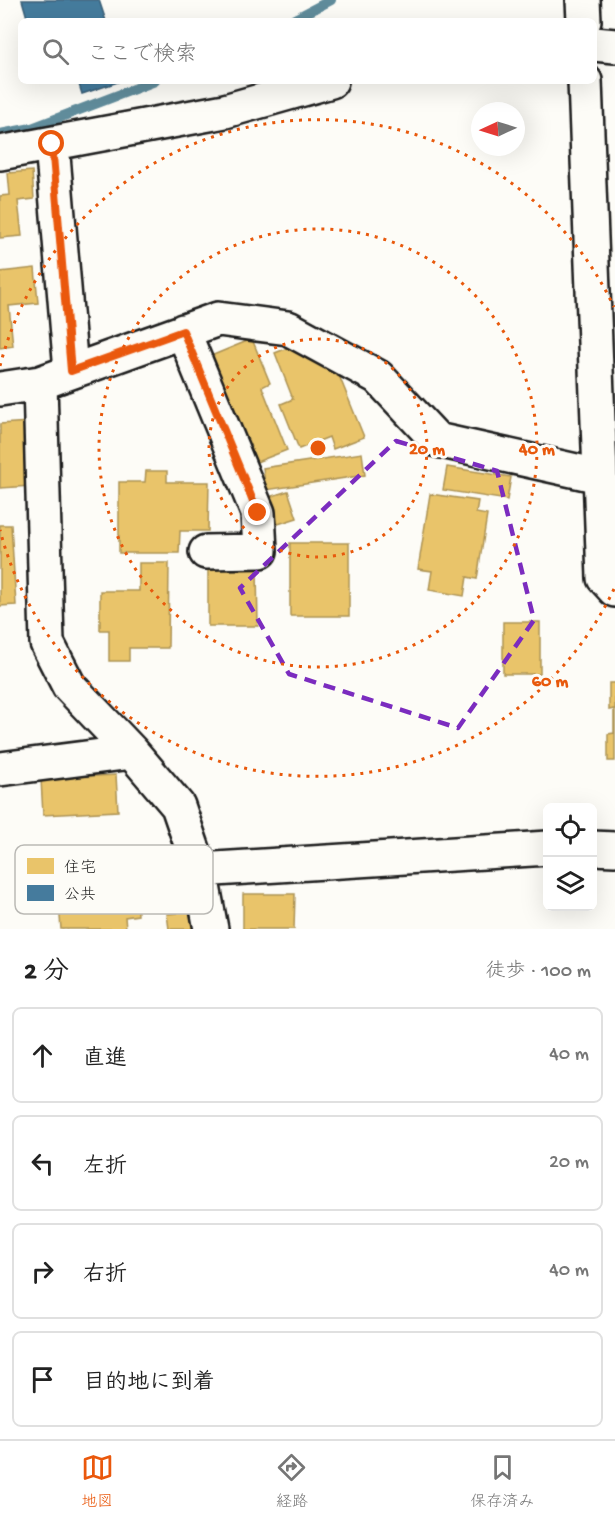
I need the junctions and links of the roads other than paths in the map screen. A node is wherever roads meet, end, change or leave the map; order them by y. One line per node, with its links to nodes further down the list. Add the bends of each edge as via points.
1 (583, 0): 2 (street)
2 (584, 18)
3 (597, 44): 4 (street)
4 (615, 46)
5 (320, 84): 7 (street, via 225,111)
6 (585, 84): 13 (street)
7 (52, 144): 8 (street); 10 (street)
8 (0, 153)
9 (183, 331): 10 (street); 13 (street, via 218,319 288,328 378,377 437,440); 14 (street, via 258,513 260,551)
10 (71, 371): 11 (street)
11 (40, 383): 12 (street); 16 (street, via 47,643 69,686)
12 (0, 389)
13 (599, 476): 15 (street, via 604,578)
14 (206, 552)
15 (615, 590)
16 (132, 752): 17 (street); 18 (street, via 178,806)
17 (0, 769)
18 (191, 845)
19 (543, 848): 22 (street)
20 (597, 848): 21 (street)
21 (615, 849)
22 (213, 869)
23 (208, 914): 24 (street)
24 (211, 929)

